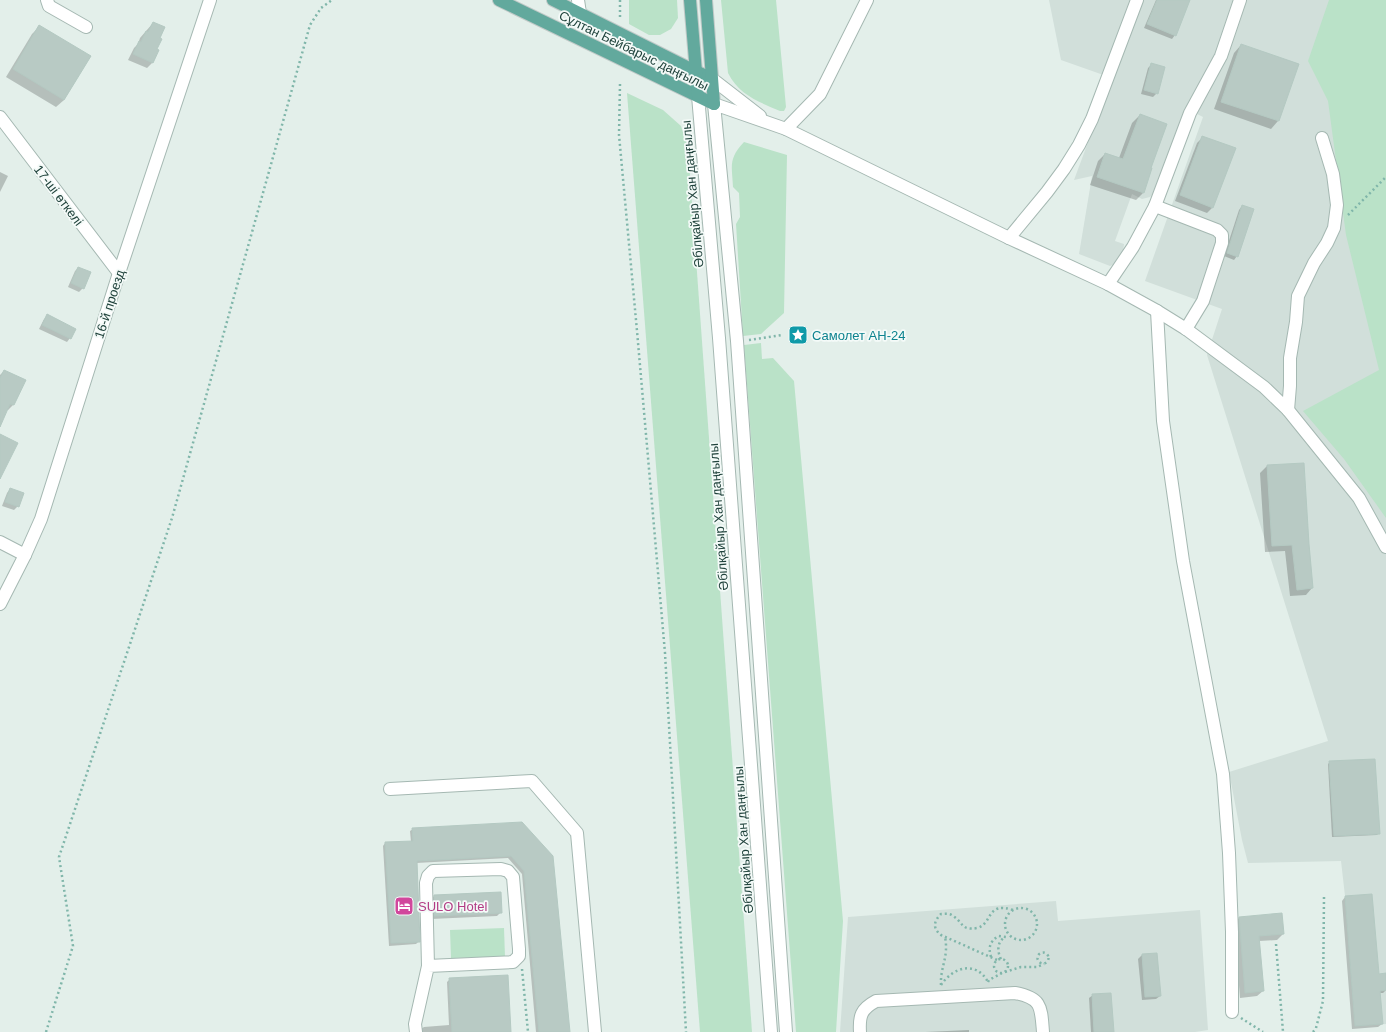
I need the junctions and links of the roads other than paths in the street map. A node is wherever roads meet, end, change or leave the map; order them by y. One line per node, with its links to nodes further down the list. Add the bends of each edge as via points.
1 (47, 0): 12 (street, via 49,6)
2 (210, 0): 23 (street, 16-й проезд)
3 (499, 0): 15 (main road, Сұлтан Бейбарыс даңғылы)
4 (553, 0): 11 (main road, Сұлтан Бейбарыс даңғылы)
5 (578, 0): 11 (street)
6 (690, 0): 13 (main road, Әбілқайыр Хан даңғылы)
7 (706, 0): 14 (main road)
8 (867, 0): 19 (street, via 820,94)
9 (1137, 0): 22 (street, via 1092,119 1079,145 1048,192)
10 (1240, 0): 21 (street, via 1221,56 1190,113)
11 (580, 14): 13 (main road, Сұлтан Бейбарыс даңғылы)
12 (86, 27)
13 (695, 71): 14 (main road, Сұлтан Бейбарыс даңғылы); 15 (main road, Әбілқайыр Хан даңғылы)
14 (711, 78): 16 (main road); 18 (street)
15 (698, 96): 16 (main road, Сұлтан Бейбарыс даңғылы); 37 (street, Әбілқайыр Хан даңғылы)
16 (714, 104): 18 (street); 38 (street, via 737,342)
17 (0, 116): 23 (street, 17-ші өткелі)
18 (767, 122): 19 (street)
19 (786, 129): 22 (street)
20 (1322, 138): 27 (street, via 1333,174 1337,205 1334,228 1298,296 1290,358)
21 (1156, 206): 24 (street, via 1133,248); 26 (street, via 1217,230 1222,235 1222,243 1203,301)
22 (1008, 238): 24 (street)
23 (119, 273): 30 (street, 16-й проезд, via 41,519)
24 (1108, 284): 25 (street)
25 (1157, 311): 26 (street); 34 (street, via 1164,422 1183,562 1223,774 1231,901)
26 (1186, 329): 27 (street, via 1264,387)
27 (1288, 410): 29 (street, via 1359,498)
28 (0, 542): 30 (street)
29 (1386, 547)
30 (25, 555): 31 (street, 16-й проезд)
31 (0, 604)
32 (390, 789): 36 (street, via 532,781 577,833)
33 (428, 966): 33 (street, via 428,876 433,871 501,868 508,871 512,877 519,956 513,962); 35 (street, via 415,1024)
34 (1232, 1012)
35 (416, 1032)
36 (595, 1032)
37 (771, 1032)
38 (786, 1032)
39 (860, 1032): 40 (street, via 861,1014 868,1005 876,1001 941,991 1015,994 1032,998 1038,1005)
40 (1043, 1032)

